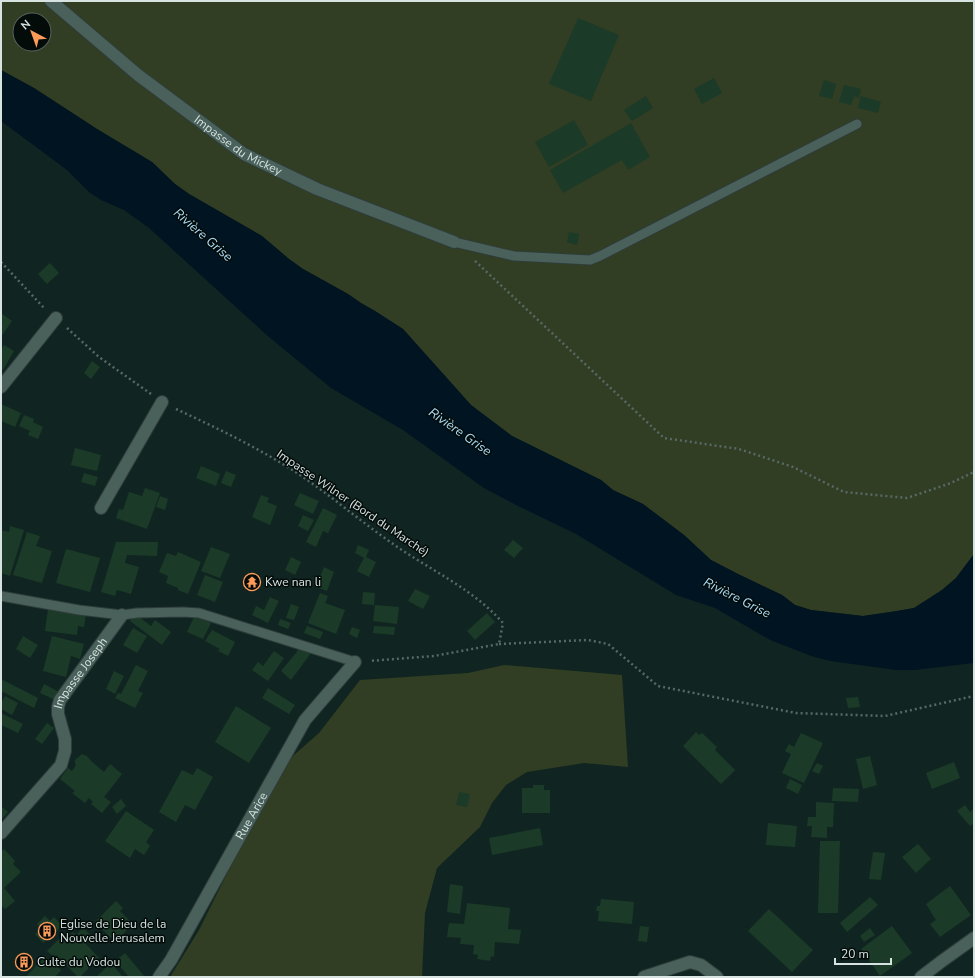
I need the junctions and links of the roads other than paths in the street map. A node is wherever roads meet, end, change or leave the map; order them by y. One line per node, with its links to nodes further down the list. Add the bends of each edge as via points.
1 (51, 1): 3 (street, Impasse du Mickey, via 138,75 244,154 317,189)
2 (857, 124): 3 (lane, via 590,260 514,256)
3 (454, 242)
4 (56, 318): 5 (street)
5 (1, 387)
6 (162, 402): 7 (street)
7 (101, 508)
8 (1, 596): 9 (lane)
9 (122, 615): 10 (lane, via 152,612 199,613); 11 (street, Impasse Joseph, via 60,700 58,714 66,739 61,766)
10 (355, 662): 13 (street, Rue Arice, via 304,720)
11 (1, 834)
12 (974, 938): 16 (street)
13 (160, 977)
14 (644, 977): 15 (street, via 690,962 700,965)
15 (717, 977)
16 (921, 977)

